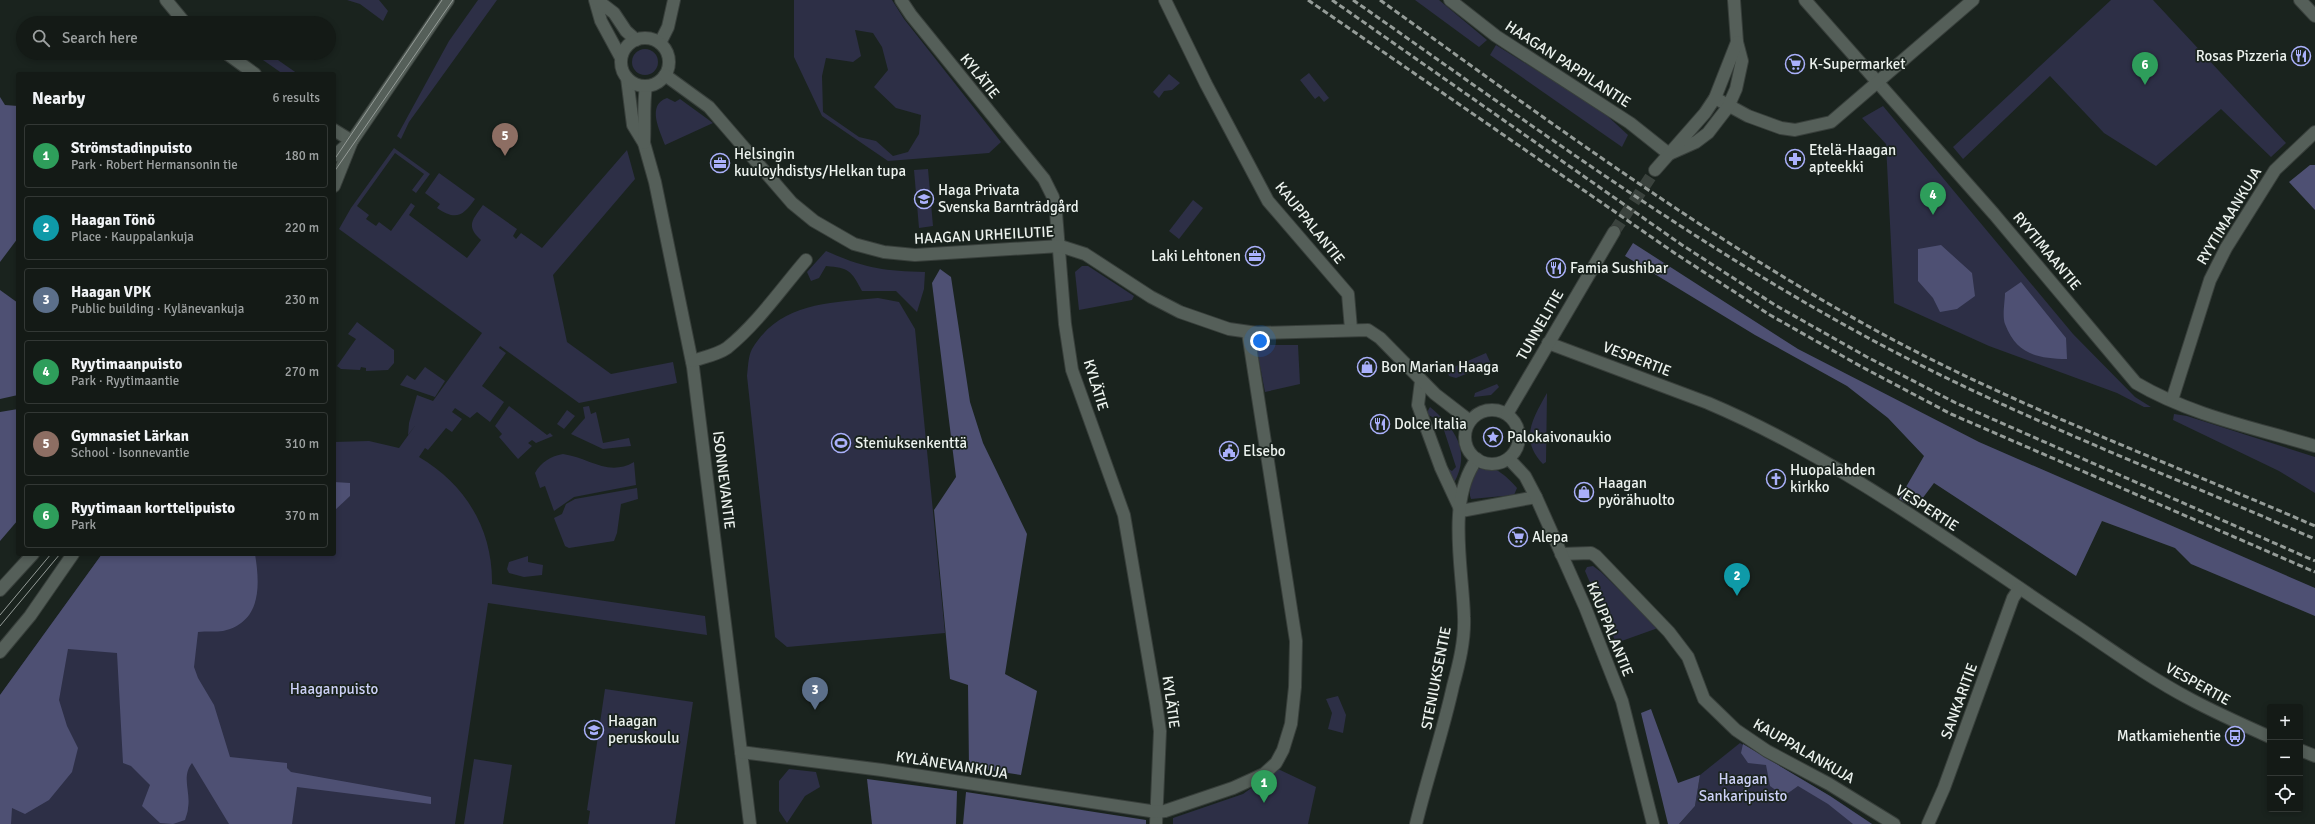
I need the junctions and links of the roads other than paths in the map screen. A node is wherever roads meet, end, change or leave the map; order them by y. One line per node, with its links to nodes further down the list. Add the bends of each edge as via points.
1 (166, 0): 12 (street)
2 (448, 0): 28 (street)
3 (596, 0): 14 (street, via 614,13 626,31); 17 (street, via 601,21)
4 (674, 0): 16 (street, via 668,27)
5 (901, 0): 35 (street, KYLÄTIE, via 1044,178 1053,197)
6 (1165, 0): 37 (street, KAUPPALANTIE, via 1268,201 1348,294)
7 (1450, 0): 31 (street, HAAGAN PAPPILANTIE, via 1496,36 1630,123)
8 (1734, 0): 15 (street)
9 (1805, 0): 22 (street, RYYTIMAANTIE)
10 (1973, 0): 22 (street)
11 (2300, 0): 13 (street)
12 (179, 16)
13 (2315, 16)
14 (636, 40): 16 (street, via 644,38); 17 (street, via 624,50)
15 (1737, 42): 24 (street); 25 (street, via 1742,61 1736,88)
16 (660, 43): 20 (street, via 668,54 668,69)
17 (621, 58): 21 (street, via 623,72)
18 (236, 60): 19 (street)
19 (252, 72)
20 (665, 75): 23 (street, via 660,81); 35 (street, HAAGAN URHEILUTIE, via 709,107 792,203 814,221 854,244 884,252 915,255)
21 (627, 78): 23 (street, via 639,86); 29 (street, ISONNEVANTIE, via 633,125)
22 (1876, 82): 25 (street, via 1831,122 1813,127 1795,130 1781,128); 42 (street, RYYTIMAANTIE, via 1994,214 2136,383 2156,395)
23 (646, 86): 29 (street, ISONNEVANTIE, via 643,107)
24 (1715, 98): 25 (street); 31 (street)
25 (1728, 107): 31 (street, via 1708,133 1696,142)
26 (336, 131): 28 (street)
27 (2315, 132): 42 (street, RYYTIMAANKUJA, via 2275,170 2226,248 2210,280)
28 (352, 141): 30 (street); 33 (street)
29 (644, 143): 40 (street, ISONNEVANTIE, via 670,248)
30 (336, 154)
31 (1669, 154): 32 (street)
32 (1655, 170)
33 (336, 181)
34 (1614, 232): 39 (street, TUNNELITIE)
35 (1060, 246): 38 (street, HAAGAN URHEILUTIE, via 1085,254 1151,297 1180,312); 60 (street, KYLÄTIE, via 1072,370 1124,515 1156,702 1160,731)
36 (806, 260): 40 (street, via 727,348)
37 (1351, 329): 38 (street, HAAGAN URHEILUTIE); 41 (street, via 1368,330 1380,338)
38 (1248, 333): 60 (street, via 1296,640 1291,724 1276,763 1264,774)
39 (1548, 343): 43 (street, TUNNELITIE); 53 (street, VESPERTIE, via 1734,414 1812,456 1918,520)
40 (692, 361): 58 (street, ISONNEVANTIE)
41 (1422, 381): 44 (street); 49 (street, via 1418,405 1441,468)
42 (2172, 400): 45 (street, RYYTIMAANTIE, via 2212,416)
43 (1507, 414): 44 (street, via 1487,410); 47 (street, via 1514,420 1520,436 1517,448)
44 (1470, 421): 46 (street, via 1466,429 1466,442 1471,454)
45 (2315, 446)
46 (1477, 459): 47 (street, via 1493,464); 49 (street, STENIUKSENTIE, via 1464,482)
47 (1509, 459): 48 (street, KAUPPALANTIE, via 1525,476)
48 (1536, 497): 49 (street); 50 (street, KAUPPALANTIE)
49 (1461, 510): 62 (street, STENIUKSENTIE, via 1458,532 1464,618 1461,652 1443,729)
50 (1561, 554): 63 (street, KAUPPALANTIE, via 1622,701); 64 (street, KAUPPALANKUJA, via 1591,553 1596,556 1669,632 1688,657 1704,699 1736,730 1767,751 1829,784)
51 (31, 556): 54 (street)
52 (72, 556): 55 (street, via 30,616)
53 (2019, 588): 56 (street, VESPERTIE, via 2178,693); 65 (street, SANKARITIE)
54 (0, 590)
55 (0, 652)
56 (2267, 736)
57 (2303, 751): 59 (street)
58 (741, 752): 60 (street, KYLÄNEVANKUJA, via 882,770); 61 (street, ISONNEVANTIE)
59 (2315, 756)
60 (1156, 818)
61 (750, 824)
62 (1416, 824)
63 (1653, 824)
64 (1894, 824)
65 (1928, 824)

